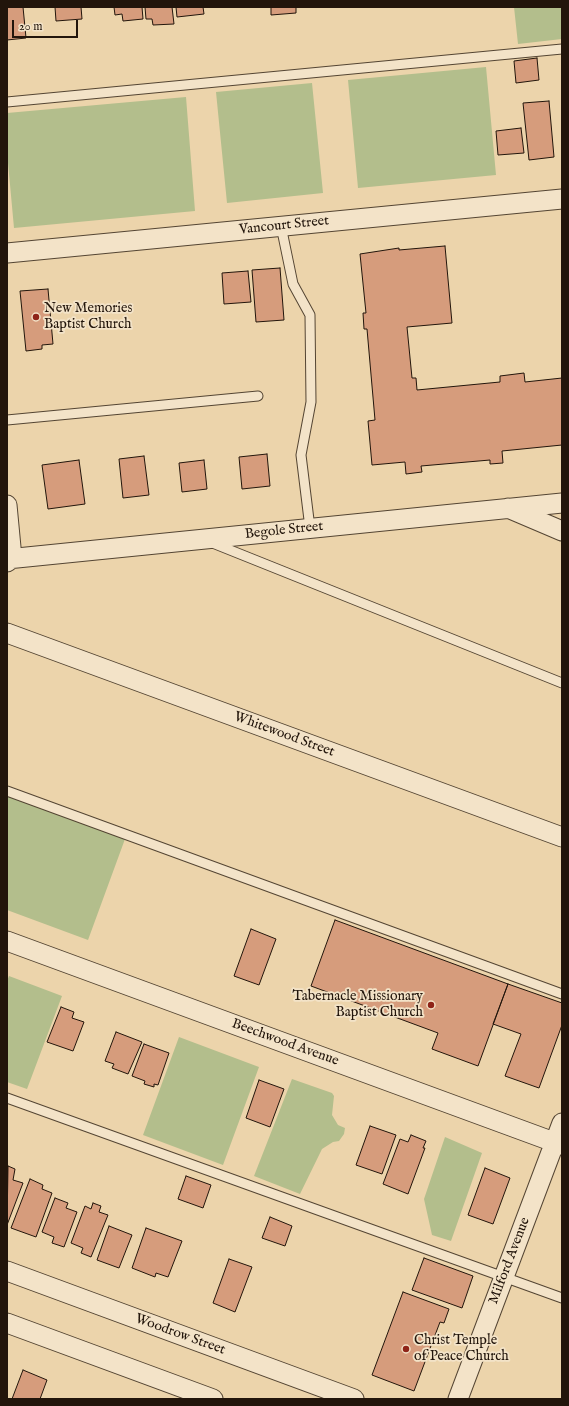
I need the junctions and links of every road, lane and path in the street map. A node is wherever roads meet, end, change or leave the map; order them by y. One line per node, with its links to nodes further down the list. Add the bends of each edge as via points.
1 (562, 48): 2 (lane)
2 (7, 102)
3 (562, 199): 4 (street, Vancourt Street)
4 (281, 226): 5 (street, Vancourt Street); 11 (lane, via 293,284 310,315 311,402 301,455)
5 (7, 253)
6 (258, 396): 7 (lane)
7 (7, 420)
8 (562, 503): 10 (street, Begole Street)
9 (7, 505): 14 (street)
10 (506, 507): 11 (street, Begole Street); 12 (street)
11 (310, 528): 13 (street, Begole Street)
12 (562, 531)
13 (204, 540): 14 (street, Begole Street); 16 (lane)
14 (8, 560)
15 (7, 633): 18 (street, Whitewood Street)
16 (562, 683)
17 (7, 791): 20 (lane)
18 (562, 837)
19 (7, 941): 23 (street, Beechwood Avenue)
20 (562, 994)
21 (7, 1098): 25 (lane)
22 (562, 1123): 23 (street, Milford Avenue)
23 (558, 1144): 25 (street, Milford Avenue)
24 (7, 1271): 29 (street, Woodrow Street)
25 (504, 1277): 26 (lane); 30 (street, Milford Avenue)
26 (562, 1298)
27 (7, 1323): 28 (street)
28 (213, 1399)
29 (354, 1399)
30 (458, 1399)

